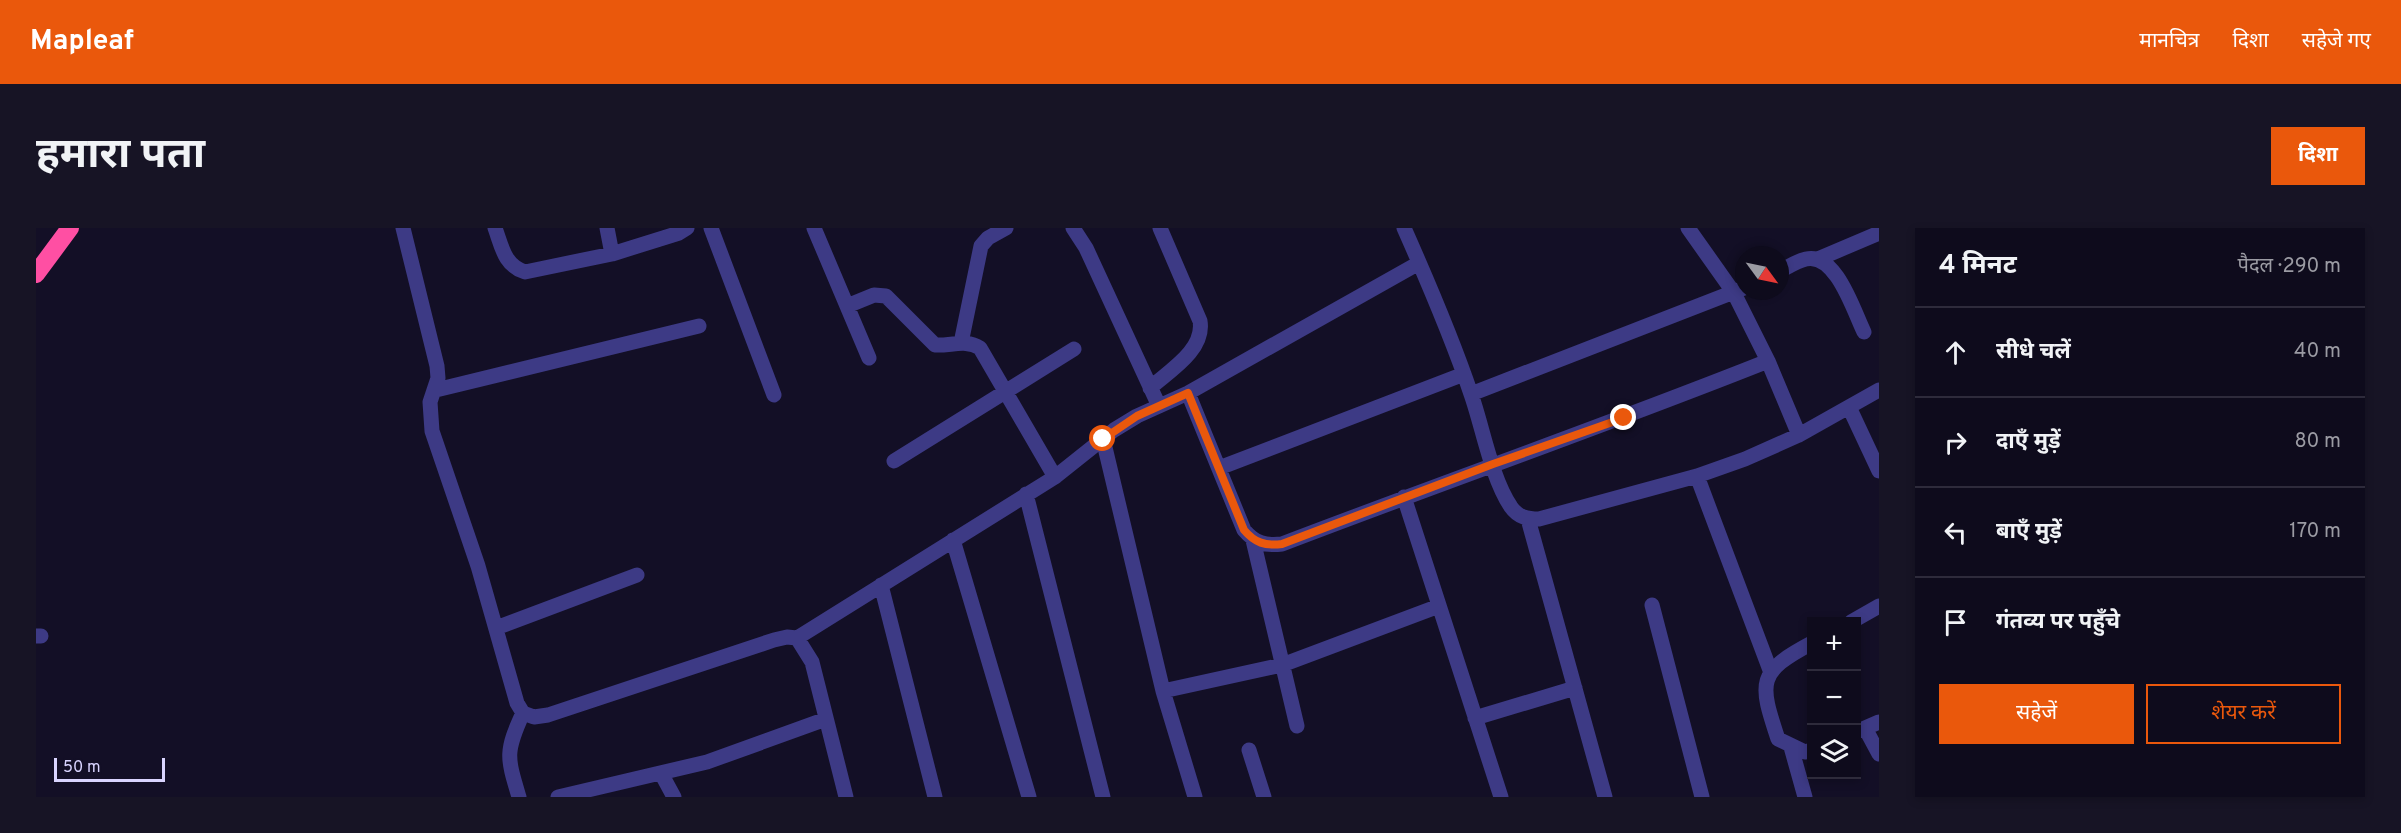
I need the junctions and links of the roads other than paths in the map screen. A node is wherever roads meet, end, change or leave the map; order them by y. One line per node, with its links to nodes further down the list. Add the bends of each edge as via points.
1 (70, 228): 18 (highway)
2 (403, 228): 31 (street, via 437,366)
3 (495, 228): 14 (street, via 506,260 513,268 525,272)
4 (607, 228): 14 (street)
5 (687, 228): 14 (street)
6 (711, 228): 36 (street)
7 (814, 228): 22 (street)
8 (1006, 228): 25 (street, via 981,246)
9 (1073, 228): 30 (street, via 1086,248)
10 (1160, 228): 30 (street, via 1202,332 1190,352)
11 (1404, 228): 16 (street)
12 (1688, 228): 19 (street)
13 (1879, 233): 15 (street)
14 (612, 254)
15 (1818, 259): 17 (street, via 1806,258); 24 (street, via 1838,276)
16 (1419, 263): 29 (street); 34 (street)
17 (1789, 266)
18 (36, 274)
19 (1735, 286)
20 (1735, 293): 35 (street)
21 (1743, 300): 28 (street)
22 (847, 306): 25 (street, via 874,295 886,296 936,345); 27 (street)
23 (699, 327): 31 (street)
24 (1864, 332)
25 (961, 343): 33 (street, via 980,348)
26 (1074, 349): 33 (street)
27 (869, 358)
28 (1768, 361): 39 (street); 42 (street)
29 (1464, 374): 35 (street); 43 (street)
30 (1150, 388): 37 (street)
31 (436, 390): 58 (street, via 430,402 432,431)
32 (1879, 390): 38 (street)
33 (1006, 393): 41 (street); 45 (street)
34 (1188, 393): 37 (street); 43 (street)
35 (1471, 394): 42 (street)
36 (774, 395)
37 (1159, 406): 40 (street)
38 (1849, 407): 39 (street); 44 (street)
39 (1799, 435): 46 (street)
40 (1103, 439): 45 (street); 64 (street)
41 (894, 461)
42 (1493, 464): 48 (street); 49 (street, via 1511,507)
43 (1219, 468): 51 (street, via 1244,530)
44 (1879, 471)
45 (1055, 477): 47 (street)
46 (1697, 477): 49 (street); 62 (street)
47 (1026, 494): 50 (street); 81 (street)
48 (1404, 497): 51 (street, via 1282,544 1267,546); 55 (street)
49 (1528, 519): 63 (street)
50 (953, 540): 53 (street); 80 (street)
51 (1253, 540): 61 (street)
52 (637, 575): 58 (street)
53 (881, 585): 59 (street); 79 (street)
54 (1652, 605): 86 (street)
55 (1439, 606): 61 (street); 66 (street)
56 (1879, 606): 57 (street)
57 (1858, 617)
58 (496, 628): 65 (street, via 517,703)
59 (797, 638): 65 (street, via 774,640 548,716); 67 (street, via 812,662)
60 (1807, 646): 62 (street)
61 (1282, 665): 64 (street); 68 (street)
62 (1770, 670): 70 (street, via 1765,689 1769,712 1778,739)
63 (1575, 688): 66 (street); 85 (street)
64 (1163, 691): 82 (street)
65 (524, 713): 75 (street, via 509,746 509,762)
66 (1475, 718): 84 (street)
67 (826, 719): 74 (street, via 707,762); 78 (street)
68 (1297, 726)
69 (1867, 727): 73 (street)
70 (1791, 747): 72 (street); 87 (street)
71 (1249, 750): 83 (street)
72 (1807, 751)
73 (1879, 754)
74 (661, 773): 76 (street); 77 (street)
75 (519, 797)
76 (558, 797)
77 (674, 797)
78 (844, 797)
79 (935, 797)
80 (1029, 797)
81 (1103, 797)
82 (1195, 797)
83 (1264, 797)
84 (1501, 797)
85 (1605, 797)
86 (1702, 797)
87 (1804, 797)

